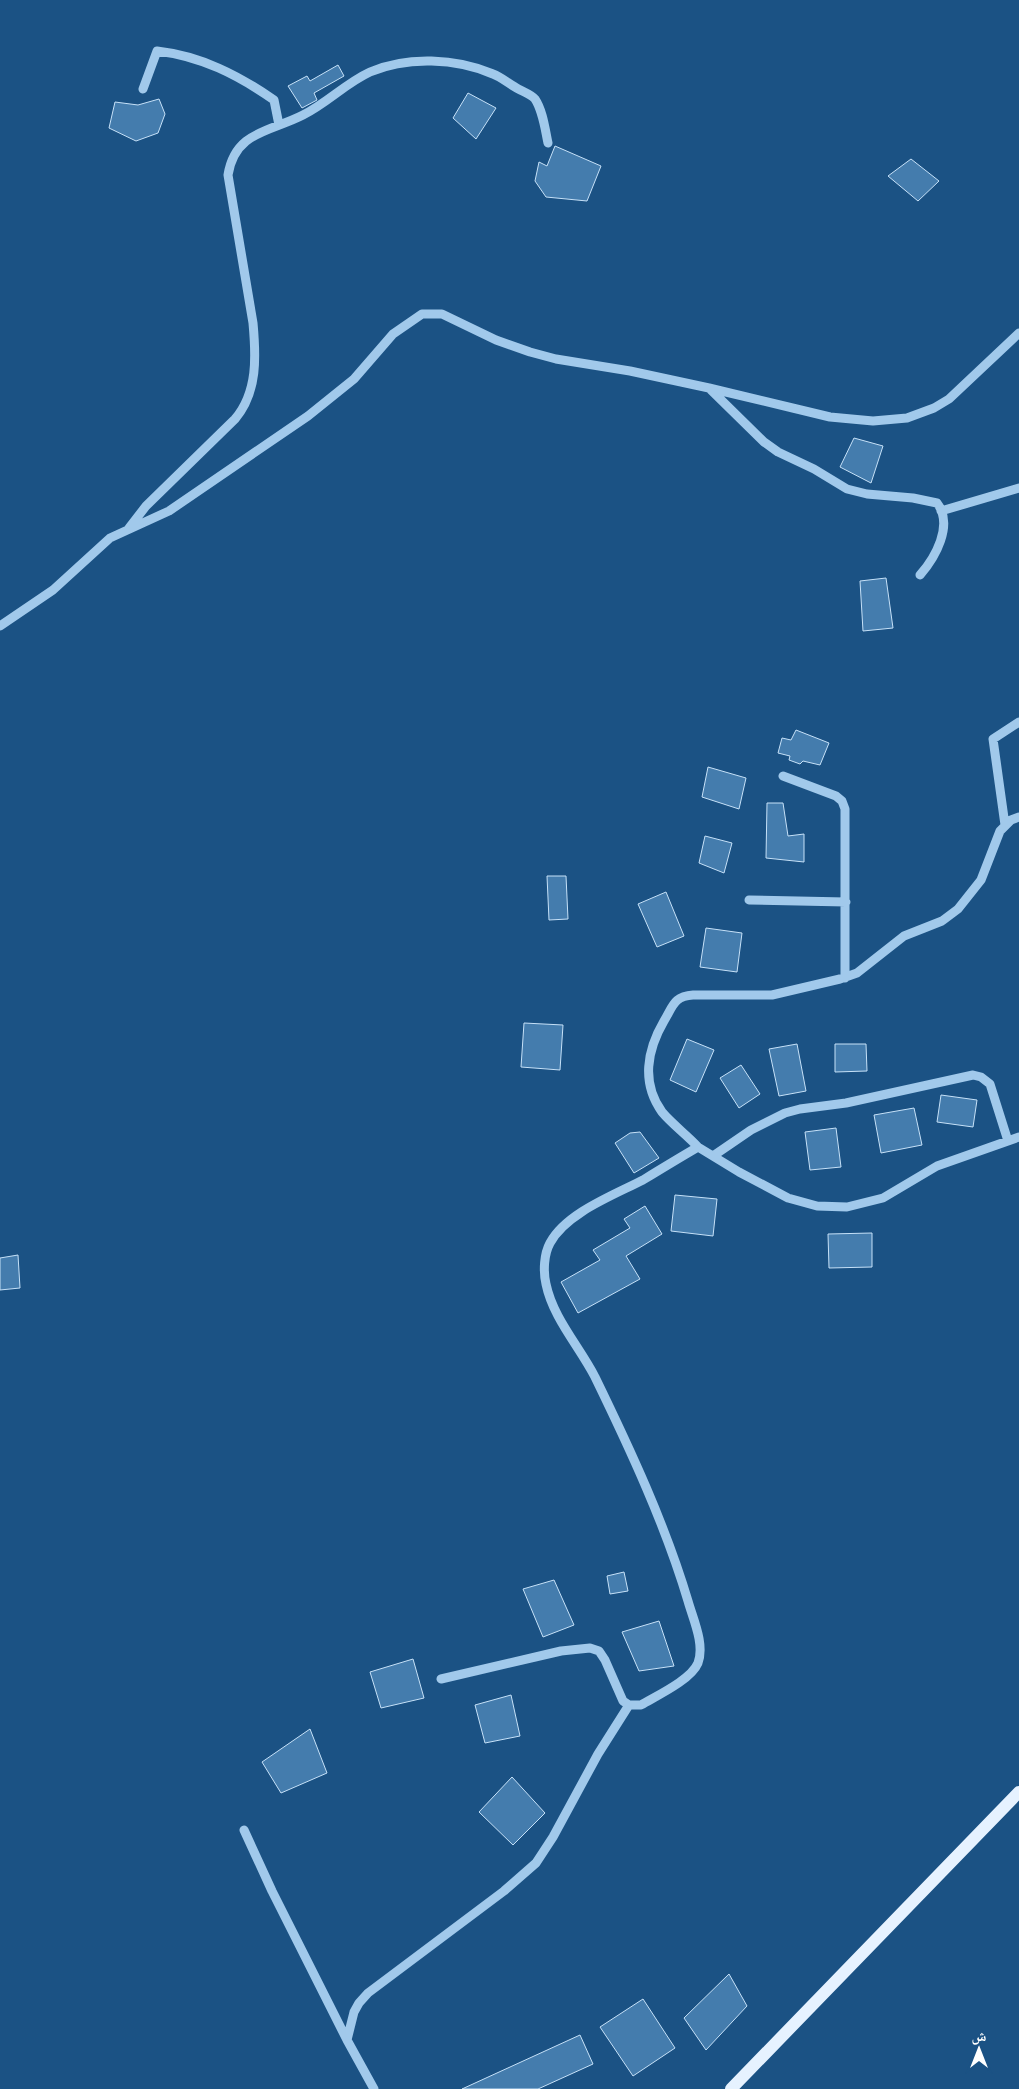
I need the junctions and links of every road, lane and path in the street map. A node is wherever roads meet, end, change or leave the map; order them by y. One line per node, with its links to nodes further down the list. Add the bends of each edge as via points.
1 (143, 89): 2 (street, via 157,51 180,54 218,66 274,100)
2 (279, 125): 3 (street, via 303,115 358,78 383,67 452,62 494,74 534,99 544,120); 8 (street, via 244,142 233,156 228,175 254,330 255,360 248,398 235,419 146,506)
3 (548, 143)
4 (1019, 333): 5 (street, via 949,399 907,418 873,421 830,418)
5 (709, 388): 7 (street, via 764,442 846,489 932,501); 8 (street, via 530,352 480,333 450,316 436,312 422,314 393,334 354,379 308,416 169,511)
6 (1019, 488): 7 (street)
7 (941, 511): 9 (street, via 941,541)
8 (129, 528): 10 (street, via 102,544 53,590)
9 (920, 575)
10 (0, 626)
11 (1019, 722): 14 (street, via 993,739)
12 (783, 776): 16 (street, via 832,794 844,804)
13 (1019, 816): 14 (street)
14 (1005, 825): 17 (street, via 997,837 981,880 952,915 904,936 864,968)
15 (750, 900): 16 (street)
16 (846, 902): 17 (street)
17 (845, 978): 20 (street, via 772,995 676,999 653,1044 648,1075 651,1090 663,1113)
18 (1019, 1138): 19 (street)
19 (1008, 1141): 21 (street, via 937,1166 883,1198 847,1207 817,1206 788,1198); 21 (street, via 990,1084 981,1076 973,1076 785,1113 751,1130)
20 (698, 1147): 21 (street); 23 (street, via 558,1229 546,1257 546,1284 555,1309 594,1375 642,1479 677,1566 700,1645 696,1669 689,1675 641,1705)
21 (713, 1156)
22 (441, 1679): 23 (street, via 562,1651 590,1648 599,1651 623,1701)
23 (629, 1704): 26 (street, via 536,1863 504,1891 368,1993 354,2012)
24 (1019, 1792): 28 (main road)
25 (244, 1830): 26 (street)
26 (347, 2040): 27 (street)
27 (374, 2089)
28 (731, 2089)

